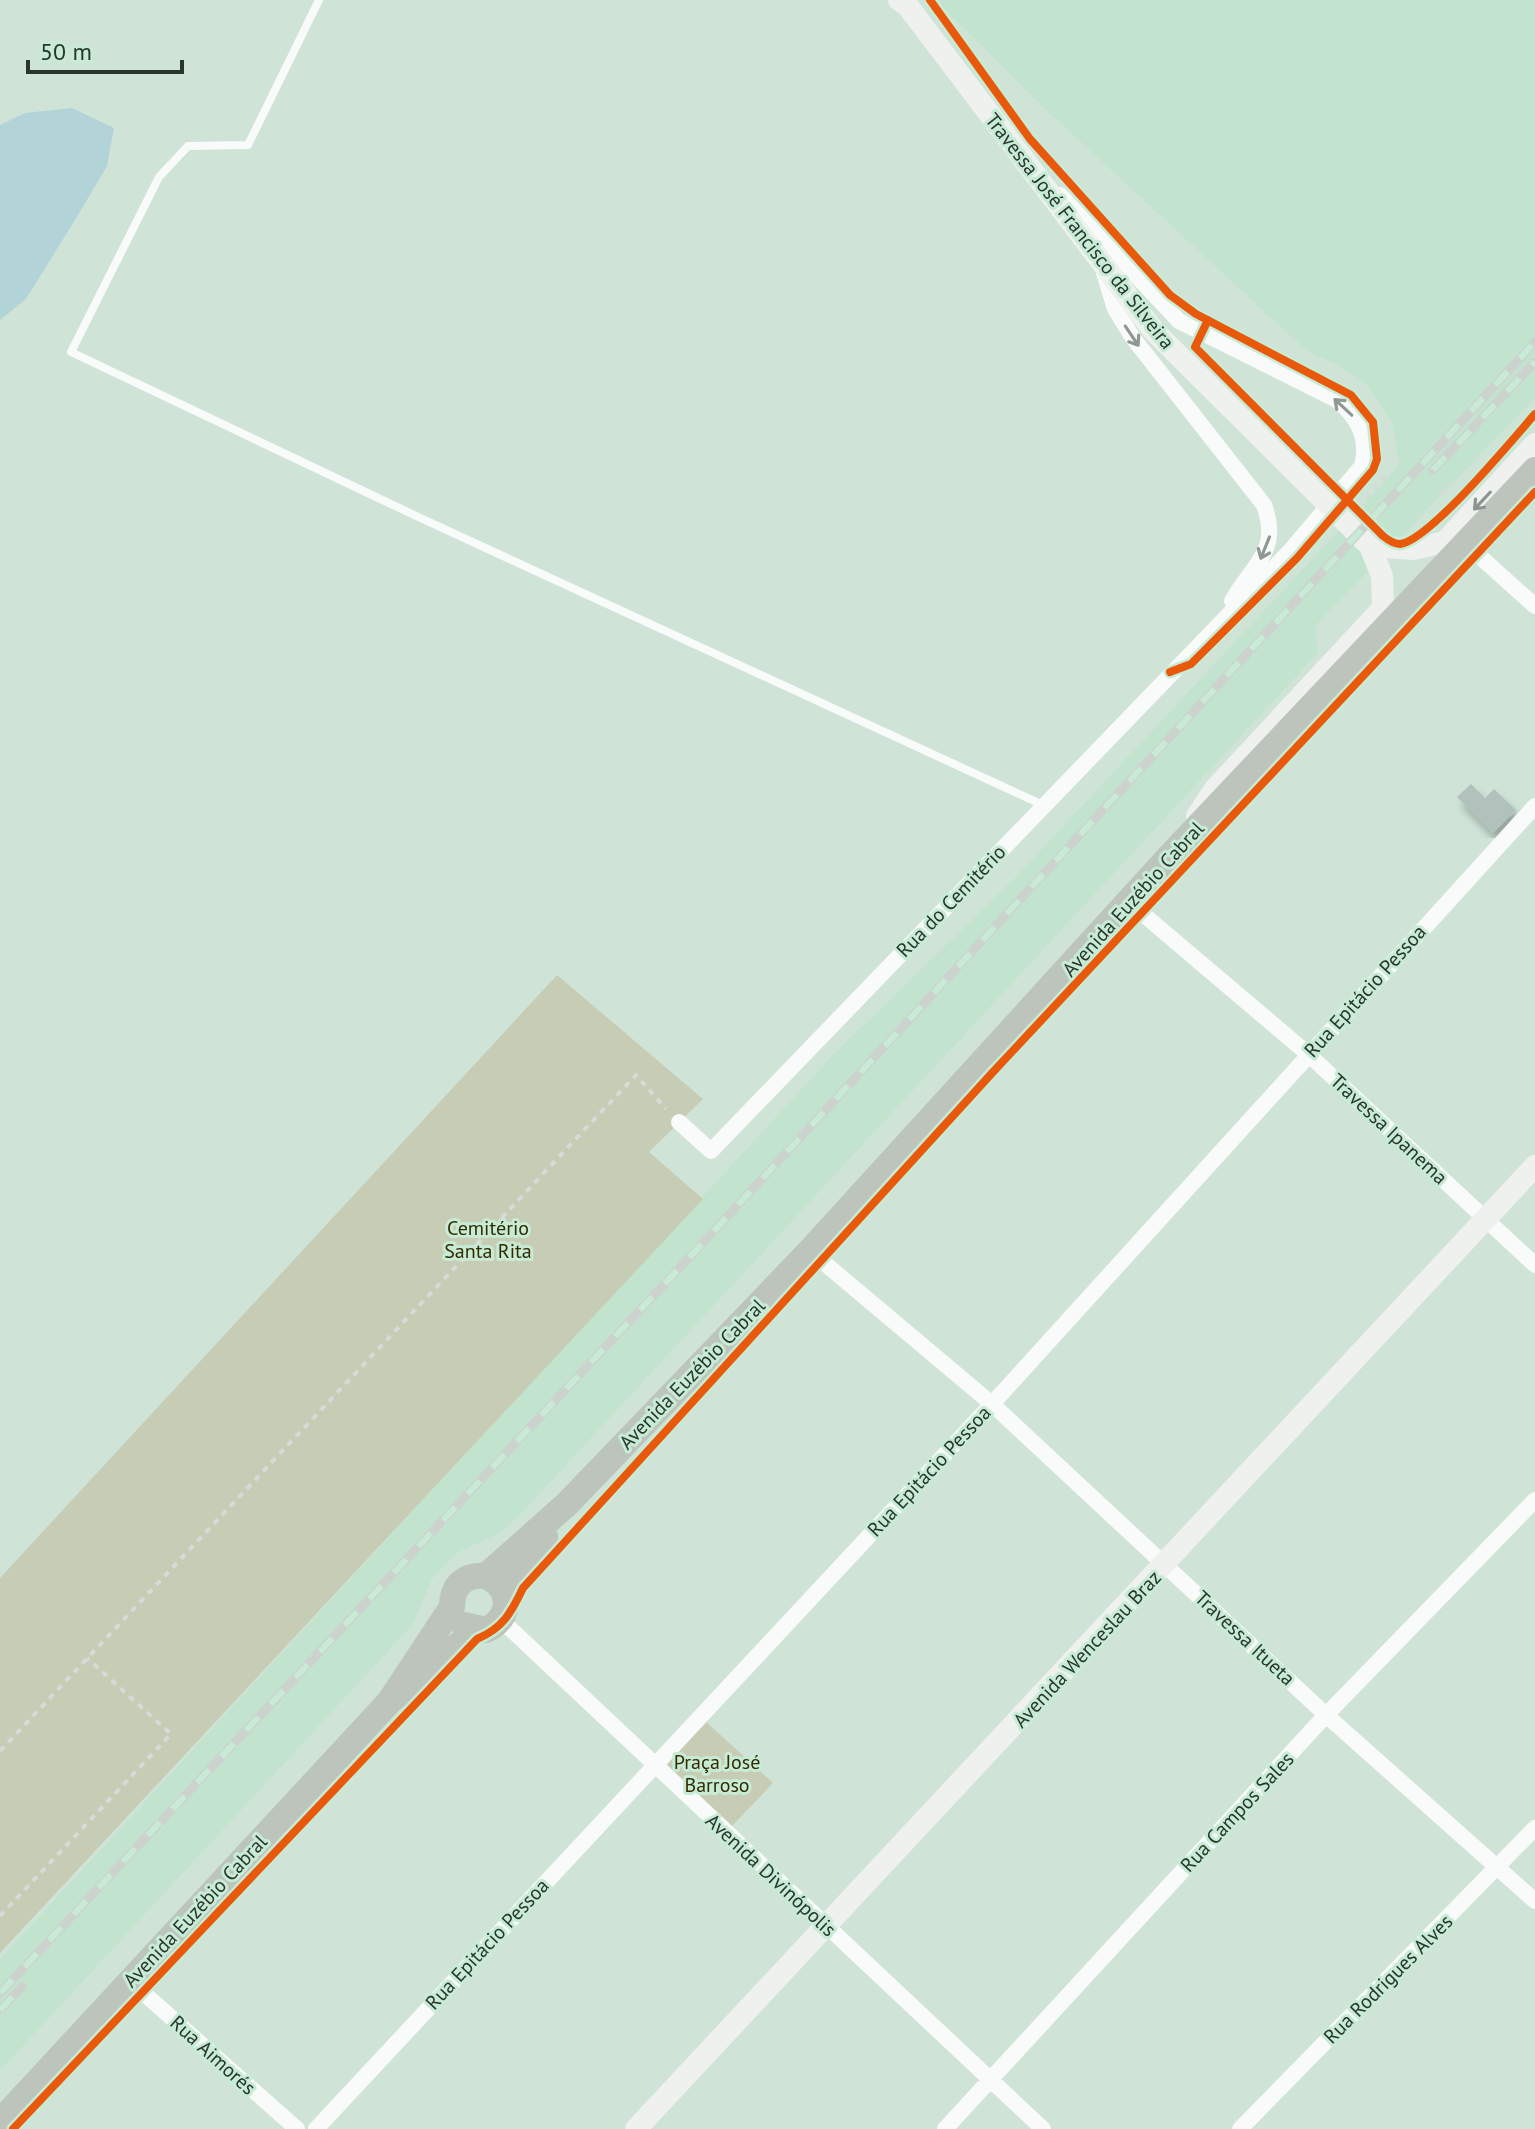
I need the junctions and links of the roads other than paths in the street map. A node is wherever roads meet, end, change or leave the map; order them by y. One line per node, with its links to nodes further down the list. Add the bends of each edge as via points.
1 (319, 0): 11 (lane, via 248,145 188,146 159,177 71,352)
2 (904, 2): 3 (street, Travessa José Francisco da Silveira)
3 (1027, 164): 4 (street, Travessa José Francisco da Silveira); 10 (street, Rua do Cemitério, one-way to 3, via 1356,476 1365,454 1362,433 1337,400 1179,321)
4 (1102, 265): 8 (street, Travessa José Francisco da Silveira, via 1153,330); 10 (street, Rua do Cemitério, one-way to 10, via 1115,309 1133,338 1264,505 1272,527 1264,557)
5 (1535, 444): 8 (street, one-way to 8, via 1445,542 1413,549)
6 (1535, 470): 7 (main road, Avenida Euzébio Cabral)
7 (1466, 544): 9 (street); 13 (main road, Avenida Euzébio Cabral)
8 (1370, 546): 13 (street, Travessa José Francisco da Silveira, via 1382,576 1383,608 1215,789)
9 (1535, 606)
10 (1221, 619): 11 (street, Rua do Cemitério)
11 (1043, 805): 16 (street, Rua do Cemitério, via 711,1151)
12 (1535, 806): 15 (street, Rua Epitácio Pessoa)
13 (1169, 857): 14 (main road, Avenida Euzébio Cabral)
14 (1130, 903): 15 (street, Travessa Ipanema); 19 (main road, Avenida Euzébio Cabral)
15 (1308, 1054): 18 (street, Travessa Ipanema); 21 (street, Rua Epitácio Pessoa)
16 (679, 1122)
17 (1535, 1166): 18 (street, Avenida Wenceslau Braz)
18 (1486, 1218): 20 (street, Travessa Ipanema); 23 (street, Avenida Wenceslau Braz)
19 (810, 1251): 21 (street, Travessa Itueta); 24 (main road, Avenida Euzébio Cabral, via 567,1504)
20 (1535, 1265)
21 (992, 1404): 23 (street, Travessa Itueta); 29 (street, Rua Epitácio Pessoa)
22 (1535, 1500): 28 (street, Rua Campos Sales)
23 (1166, 1564): 28 (street, Travessa Itueta); 33 (street, Avenida Wenceslau Braz)
24 (498, 1597): 25 (main road, Avenida Euzébio Cabral, via 468,1577 455,1589); 26 (main road, via 486,1630); 29 (street, Avenida Divinópolis)
25 (452, 1607): 26 (main road, via 460,1623); 27 (main road, Avenida Euzébio Cabral)
26 (477, 1630): 27 (main road, Avenida Euzébio Cabral)
27 (390, 1701): 34 (main road, Avenida Euzébio Cabral)
28 (1326, 1715): 31 (street, Travessa Itueta); 35 (street, Rua Campos Sales)
29 (652, 1765): 33 (street, Avenida Divinópolis); 38 (street, Rua Epitácio Pessoa)
30 (1535, 1828): 31 (street, Rua Rodrigues Alves)
31 (1500, 1866): 32 (street, Travessa Itueta); 42 (street, Rua Rodrigues Alves)
32 (1535, 1901)
33 (826, 1926): 35 (street, Avenida Divinópolis); 39 (street, Avenida Wenceslau Braz)
34 (130, 1981): 36 (main road, Avenida Euzébio Cabral); 37 (street, Rua Aimorés)
35 (988, 2081): 40 (street, Rua Campos Sales); 41 (street, Avenida Divinópolis)
36 (0, 2122)
37 (297, 2129)
38 (316, 2129)
39 (636, 2129)
40 (945, 2129)
41 (1043, 2129)
42 (1240, 2129)

